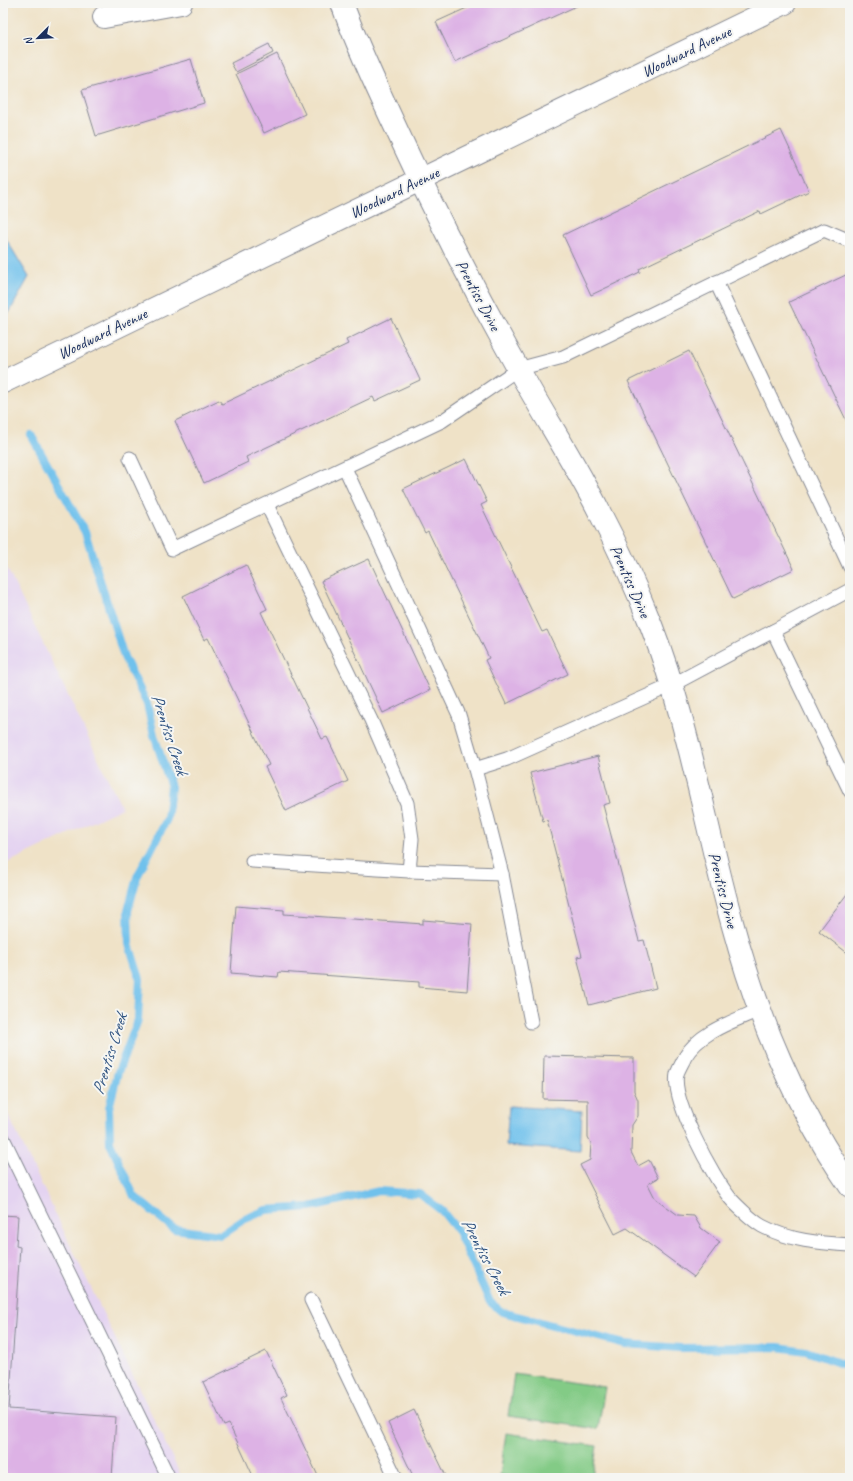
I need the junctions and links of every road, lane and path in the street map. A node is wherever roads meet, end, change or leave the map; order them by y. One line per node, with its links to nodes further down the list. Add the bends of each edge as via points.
1 (181, 3): 4 (street)
2 (342, 3): 5 (street, Prentiss Drive, via 352,34)
3 (785, 3): 5 (street, Woodward Avenue)
4 (104, 17)
5 (419, 180): 8 (street, Prentiss Drive); 9 (street, Woodward Avenue)
6 (850, 241): 7 (lane, via 824,230)
7 (716, 282): 8 (lane, via 564,357); 13 (lane)
8 (518, 369): 11 (lane, via 442,421); 16 (street, Prentiss Drive, via 600,511 645,612)
9 (3, 382)
10 (130, 458): 12 (lane, via 172,549)
11 (345, 468): 12 (lane); 17 (lane, via 459,715)
12 (267, 505): 20 (lane, via 371,720 407,803 412,839)
13 (850, 567)
14 (850, 590): 15 (lane)
15 (773, 631): 16 (lane); 18 (lane)
16 (672, 685): 17 (lane, via 506,759); 22 (street, Prentiss Drive, via 733,927)
17 (475, 769): 21 (lane)
18 (850, 791)
19 (252, 861): 20 (lane)
20 (409, 871): 21 (lane)
21 (502, 874): 23 (lane)
22 (761, 1009): 25 (street, Prentiss Drive, via 813,1128); 26 (lane, via 698,1041 686,1056 677,1074 678,1090 685,1116 709,1166 730,1198 761,1226 804,1241)
23 (531, 1022)
24 (3, 1138): 28 (lane)
25 (850, 1186)
26 (850, 1245)
27 (311, 1300): 29 (lane)
28 (169, 1478)
29 (396, 1478)

